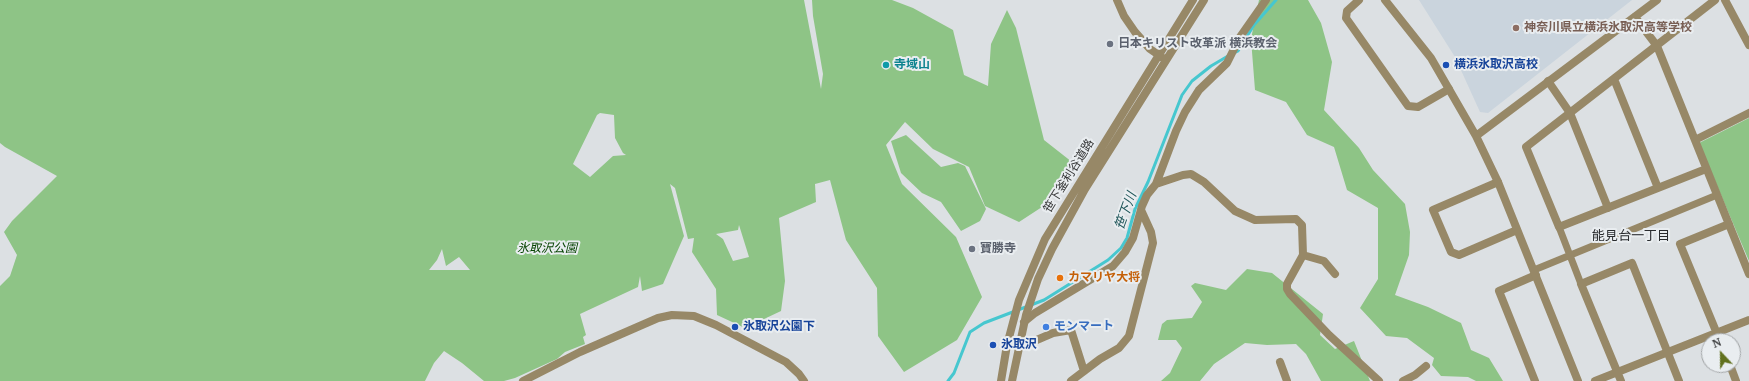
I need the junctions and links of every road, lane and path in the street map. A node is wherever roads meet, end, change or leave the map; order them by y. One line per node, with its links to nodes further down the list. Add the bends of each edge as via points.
1 (1117, 0): 13 (street, via 1135,32)
2 (1193, 0): 13 (street, 笹下釜利谷道路)
3 (1204, 0): 14 (street, 笹下釜利谷道路)
4 (1266, 0): 24 (street, via 1236,42 1227,63 1193,98 1176,131)
5 (1359, 0): 17 (street, via 1347,11 1346,18 1408,106 1418,107)
6 (1385, 0): 17 (street, via 1431,58)
7 (1657, 0): 10 (street)
8 (1715, 0): 12 (street)
9 (1725, 0): 11 (street)
10 (1635, 17): 12 (street); 16 (street)
11 (1749, 45)
12 (1657, 46): 15 (street); 21 (street)
13 (1159, 55): 14 (street); 50 (street, 笹下釜利谷道路, via 1045,239 1019,300)
14 (1167, 61): 38 (street, 笹下釜利谷道路, via 1066,221 1038,279)
15 (1614, 79): 18 (street); 25 (street)
16 (1548, 81): 18 (street); 20 (street)
17 (1449, 89): 20 (street)
18 (1570, 113): 27 (street); 30 (street, via 1526,147)
19 (1749, 113): 21 (street)
20 (1476, 136): 23 (street)
21 (1695, 140): 22 (street)
22 (1706, 169): 25 (street); 26 (street)
23 (1498, 182): 31 (street); 31 (street, via 1433,210 1451,252 1459,255)
24 (1156, 184): 28 (street, via 1147,195); 32 (street, via 1183,174 1191,174 1204,182 1235,211 1255,220 1296,219 1302,225)
25 (1658, 188): 27 (street)
26 (1717, 195): 29 (street); 33 (street)
27 (1608, 208): 30 (street)
28 (1141, 210): 38 (street, via 1133,238 1113,266); 46 (street, via 1153,243 1129,336 1119,348)
29 (1729, 224): 36 (street); 40 (street, via 1680,244)
30 (1559, 227): 33 (street)
31 (1517, 230): 34 (street)
32 (1303, 255): 35 (street, via 1324,261); 54 (street, via 1287,284 1290,294 1329,335)
33 (1570, 255): 34 (street); 37 (street)
34 (1535, 273): 56 (street, via 1499,291); 57 (street)
35 (1335, 274)
36 (1749, 274)
37 (1581, 284): 43 (street, via 1632,263); 47 (street)
38 (1025, 319): 42 (street, 笹下釜利谷道路)
39 (1749, 320): 40 (street)
40 (1716, 333)
41 (1701, 339): 43 (street)
42 (1018, 348): 46 (street, via 1053,333 1071,330); 51 (street, 笹下釜利谷道路)
43 (1666, 352): 47 (street); 60 (street)
44 (1280, 362): 53 (street)
45 (1426, 366): 55 (street)
46 (1084, 371): 52 (street)
47 (1617, 372): 58 (street); 59 (street)
48 (523, 381): 49 (street, via 580,352 658,318 672,315 694,316 716,325 786,362)
49 (804, 381)
50 (1001, 381)
51 (1012, 381)
52 (1071, 381)
53 (1287, 381)
54 (1379, 381)
55 (1403, 381)
56 (1535, 381)
57 (1578, 381)
58 (1595, 381)
59 (1621, 381)
60 (1679, 381)

